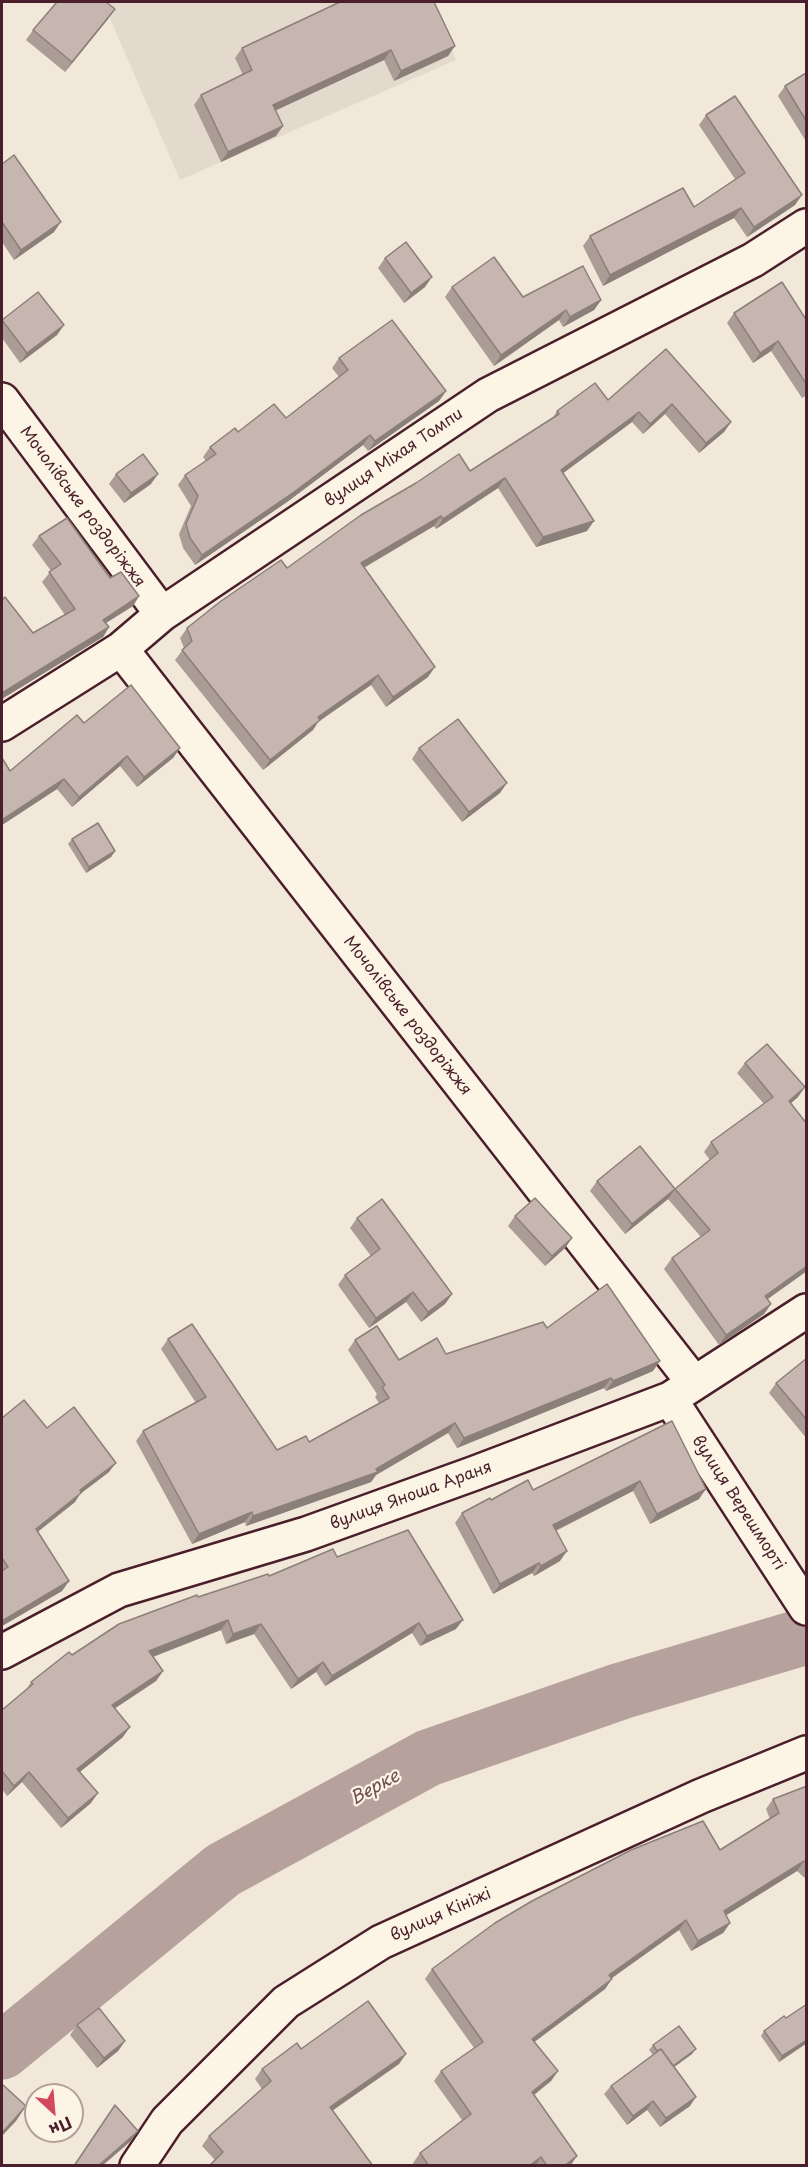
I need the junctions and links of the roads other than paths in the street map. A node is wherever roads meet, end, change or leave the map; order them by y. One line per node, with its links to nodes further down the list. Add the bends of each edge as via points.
1 (807, 226): 3 (street, вулиця Міхая Томпи, via 753,260 488,394)
2 (2, 400): 3 (street, Мочолівське роздоріжжя)
3 (162, 614): 4 (street, вулиця Міхая Томпи)
4 (121, 649): 5 (street, вулиця Міхая Томпи); 7 (street, Мочолівське роздоріжжя)
5 (2, 724)
6 (807, 1311): 7 (street, вулиця Яноша Араня)
7 (682, 1391): 8 (street, вулиця Верешморті); 9 (street, вулиця Яноша Араня, via 475,1473 306,1534 119,1590)
8 (805, 1605)
9 (2, 1652)
10 (807, 1753): 11 (street, вулиця Кініжі, via 701,1796 381,1942 286,2002 167,2121)
11 (137, 2166)

